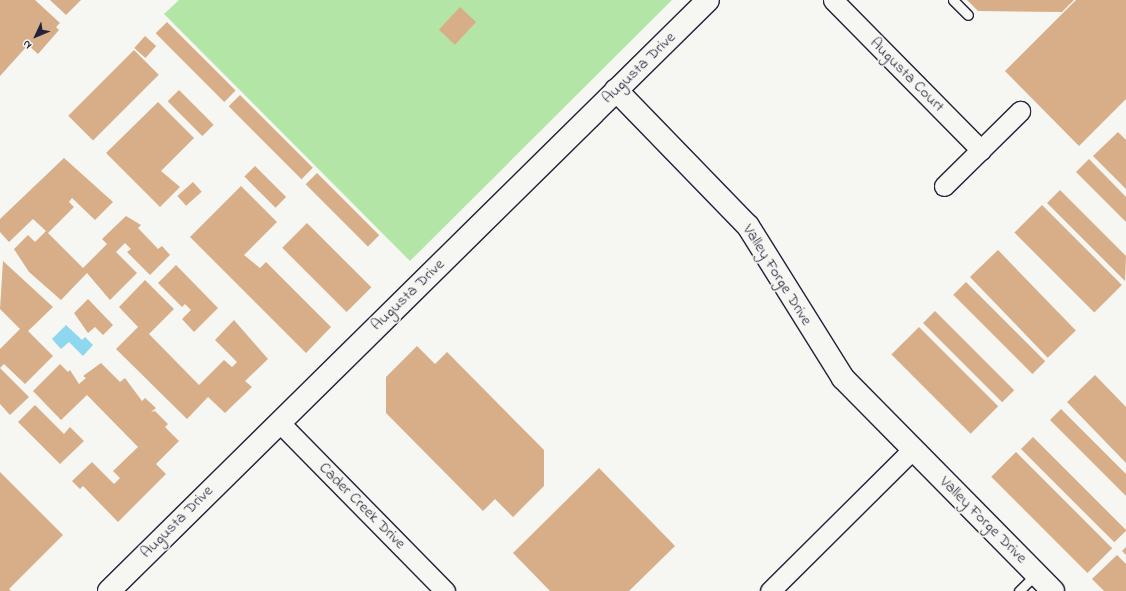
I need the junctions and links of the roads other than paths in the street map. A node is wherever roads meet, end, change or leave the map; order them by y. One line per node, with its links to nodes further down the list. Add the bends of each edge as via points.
1 (708, 0): 5 (street, Augusta Drive)
2 (833, 0): 7 (street, Augusta Court)
3 (953, 0): 4 (lane)
4 (968, 15)
5 (616, 90): 9 (street, Augusta Drive); 10 (street, Valley Forge Drive, via 748,226 825,354 843,378)
6 (1020, 111): 7 (street)
7 (981, 150): 8 (street)
8 (944, 186)
9 (279, 422): 12 (street, Augusta Drive); 13 (street, Cader Creek Drive)
10 (913, 449): 11 (street, Valley Forge Drive); 14 (street)
11 (1036, 574): 15 (lane); 16 (street, Valley Forge Drive)
12 (109, 591)
13 (445, 591)
14 (770, 591)
15 (1019, 591)
16 (1053, 591)

